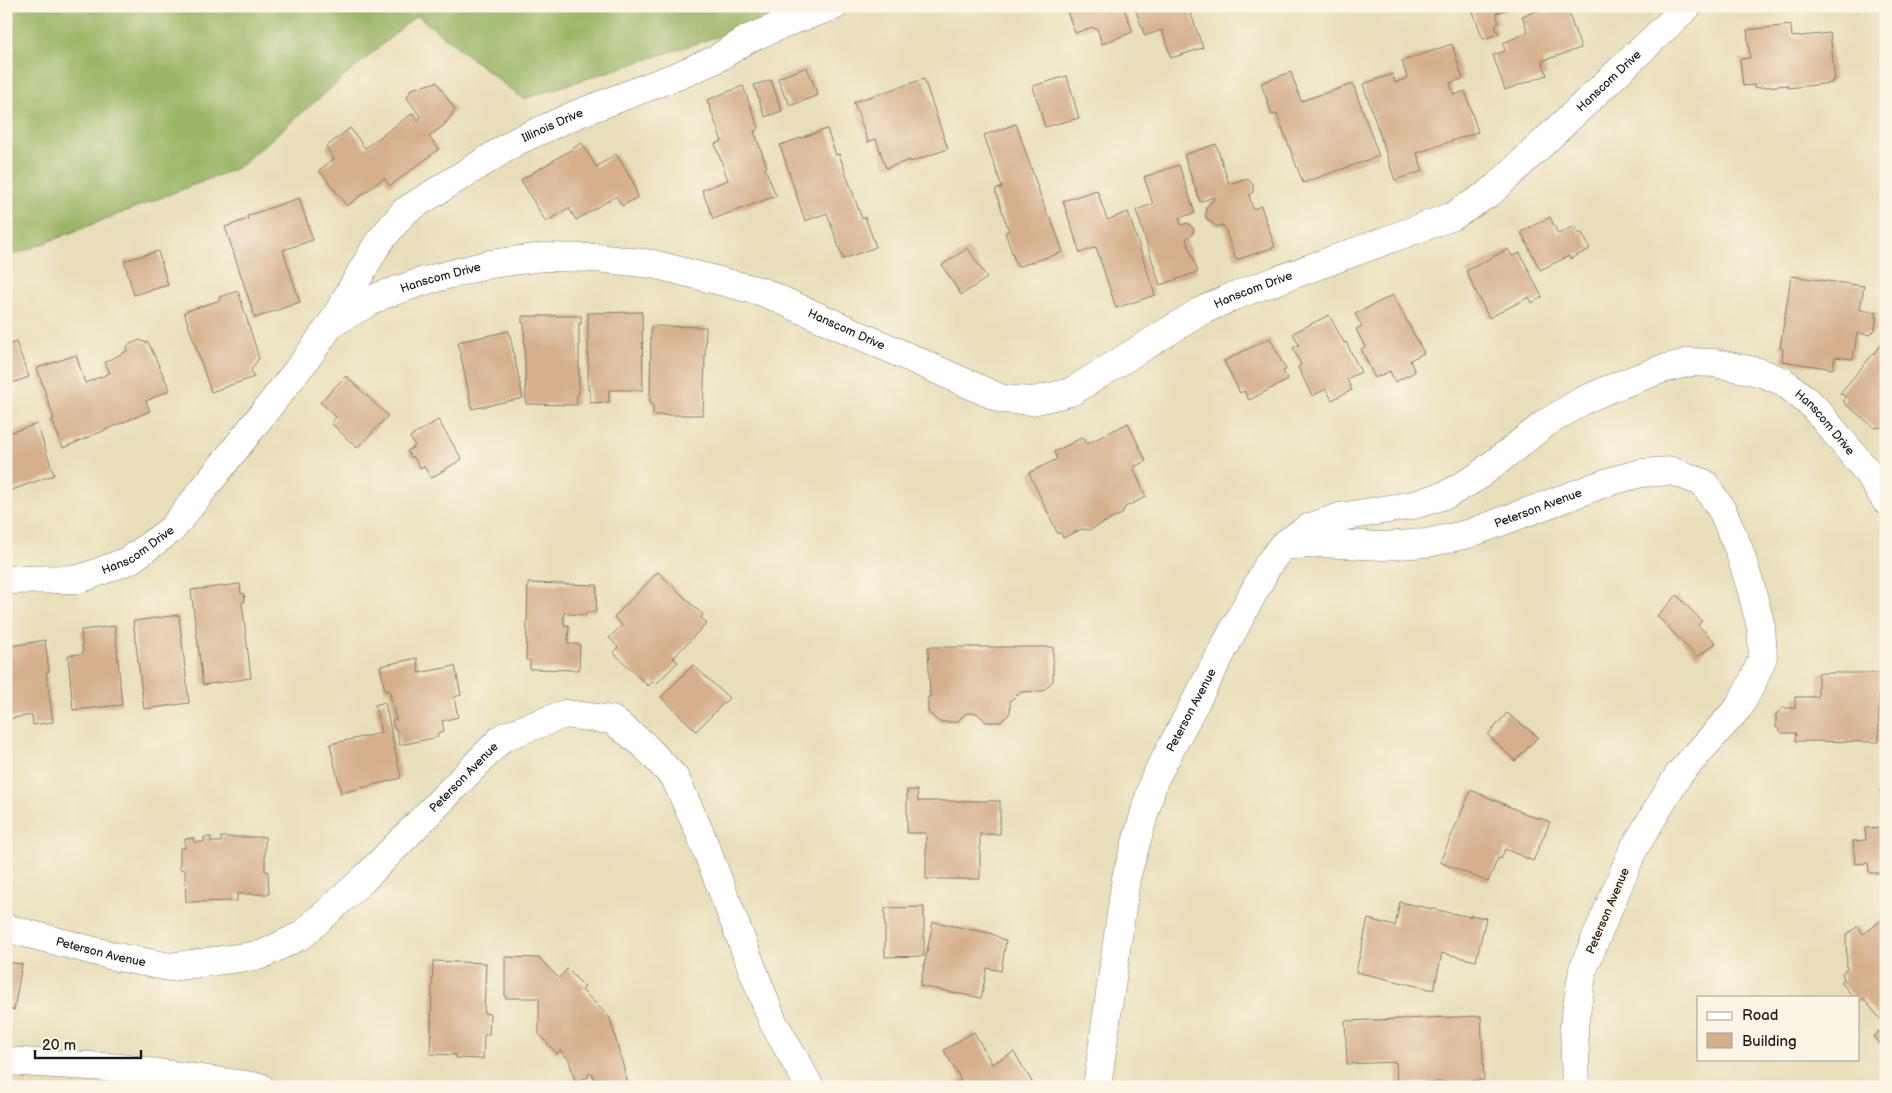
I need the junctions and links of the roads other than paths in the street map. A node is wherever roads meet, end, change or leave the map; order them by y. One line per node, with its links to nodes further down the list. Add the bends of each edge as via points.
1 (834, 6): 3 (street, Illinois Drive, via 796,19 682,74 577,114 518,141 405,210 378,243)
2 (1688, 6): 3 (street, Hanscom Drive, via 1491,192 1453,216 1201,310 1071,392 1033,401 1002,399 763,292 654,264 543,257 490,264 380,296)
3 (331, 324): 6 (street, Hanscom Drive, via 172,529 130,560 80,579)
4 (1886, 501): 5 (street, Hanscom Drive, via 1866,470 1813,406 1784,382 1759,372 1715,363 1690,362 1651,373 1582,401 1546,423 1477,477 1448,494 1414,506 1340,517 1308,528)
5 (1282, 546): 11 (street, Peterson Avenue, via 1268,565 1154,780 1126,878); 12 (street, Peterson Avenue, via 1427,543 1468,534 1641,472 1672,471 1704,483 1723,512 1751,588 1761,627 1763,657 1739,707 1679,774 1633,850 1583,969 1574,1025)
6 (6, 580)
7 (6, 928): 10 (street, Peterson Avenue, via 117,957 170,967 261,955 302,935 364,878 503,737 565,714 612,720 643,744 675,778 700,833 773,1022)
8 (6, 1061): 9 (street, via 122,1068)
9 (260, 1087)
10 (810, 1087)
11 (1097, 1087)
12 (1576, 1087)

